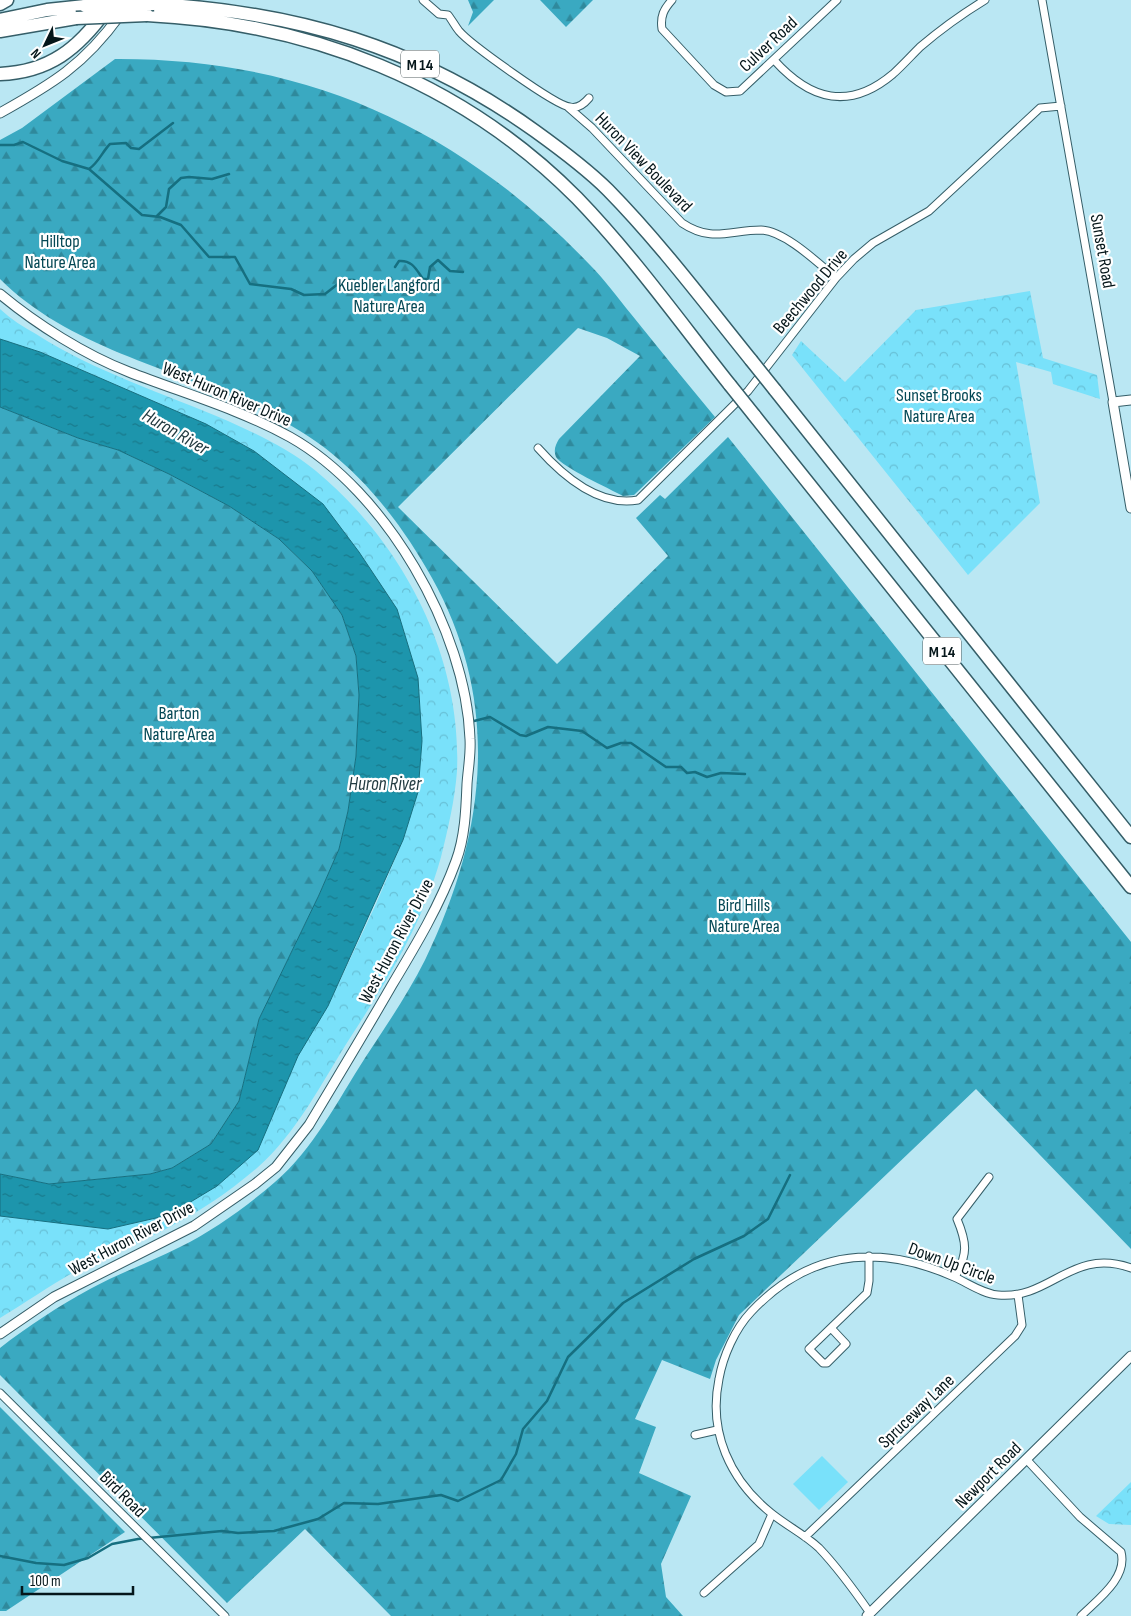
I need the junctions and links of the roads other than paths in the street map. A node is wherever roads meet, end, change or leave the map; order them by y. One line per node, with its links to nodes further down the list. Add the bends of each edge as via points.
1 (7, 0): 9 (highway)
2 (112, 0): 13 (highway, via 91,29 50,64)
3 (129, 0): 17 (street, via 104,37 67,73)
4 (423, 0): 16 (street, Huron View Boulevard, via 439,14 448,15 478,49 554,102)
5 (672, 0): 12 (street, Culver Road, via 663,12 662,29 714,85 726,92 740,91)
6 (837, 0): 12 (street, Culver Road)
7 (985, 0): 12 (street, via 921,47 892,75 867,91 848,98 805,88)
8 (1042, 0): 15 (street, Sunset Road)
9 (0, 4)
10 (0, 20): 24 (highway, M 14, bridge, via 85,6 154,4 281,19 341,33 415,62 509,112 607,190 665,253)
11 (0, 31): 25 (highway, M 14, bridge, via 76,18 147,15 221,20 325,44 377,64 489,124 576,198 626,253)
12 (774, 60)
13 (0, 74)
14 (589, 98): 16 (street, Huron View Boulevard, via 583,105)
15 (1060, 106): 18 (street, Beechwood Drive, via 1040,108 929,211 873,243); 21 (street, Sunset Road)
16 (568, 107): 18 (street, Huron View Boulevard, via 692,230 716,235 761,230 775,233)
17 (0, 113)
18 (836, 278): 22 (street, Beechwood Drive, via 748,391 638,500 626,502 606,498 571,480)
19 (0, 294): 32 (street, West Huron River Drive, via 26,315 92,355 251,418 292,438 325,461 386,524 438,612 458,670 470,739 466,815 454,867 429,924 309,1125 289,1152 255,1184 194,1226 54,1297)
20 (1131, 400): 21 (street)
21 (1113, 402): 23 (street, Sunset Road)
22 (538, 448)
23 (1131, 508)
24 (1131, 837)
25 (1131, 887)
26 (988, 1177): 29 (street, via 957,1219 966,1250 964,1262)
27 (869, 1256): 29 (street, Down Up Circle, via 913,1262); 31 (street, via 867,1293); 35 (street, Down Up Circle, via 835,1260 794,1276 747,1316 720,1369 715,1397)
28 (1131, 1268): 30 (street, Down Up Circle, via 1114,1262 1094,1262)
29 (955, 1278): 30 (street, Down Up Circle, via 996,1296)
30 (1018, 1295): 39 (street, Spruceway Lane, via 1022,1325 1015,1336)
31 (831, 1328): 31 (street, via 809,1349 823,1363 846,1344)
32 (0, 1334)
33 (1131, 1356): 37 (street, Newport Road)
34 (0, 1393): 42 (street, Bird Road)
35 (717, 1430): 36 (street); 38 (street, Down Up Circle, via 736,1476)
36 (695, 1435)
37 (1026, 1459): 41 (street, Newport Road); 43 (street, via 1080,1517 1121,1552 1123,1559 1113,1582)
38 (772, 1514): 39 (street, Down Up Circle); 40 (street, via 759,1544)
39 (805, 1536): 41 (street, Down Up Circle, via 852,1586)
40 (704, 1594)
41 (868, 1614)
42 (225, 1616)
43 (1080, 1616)

